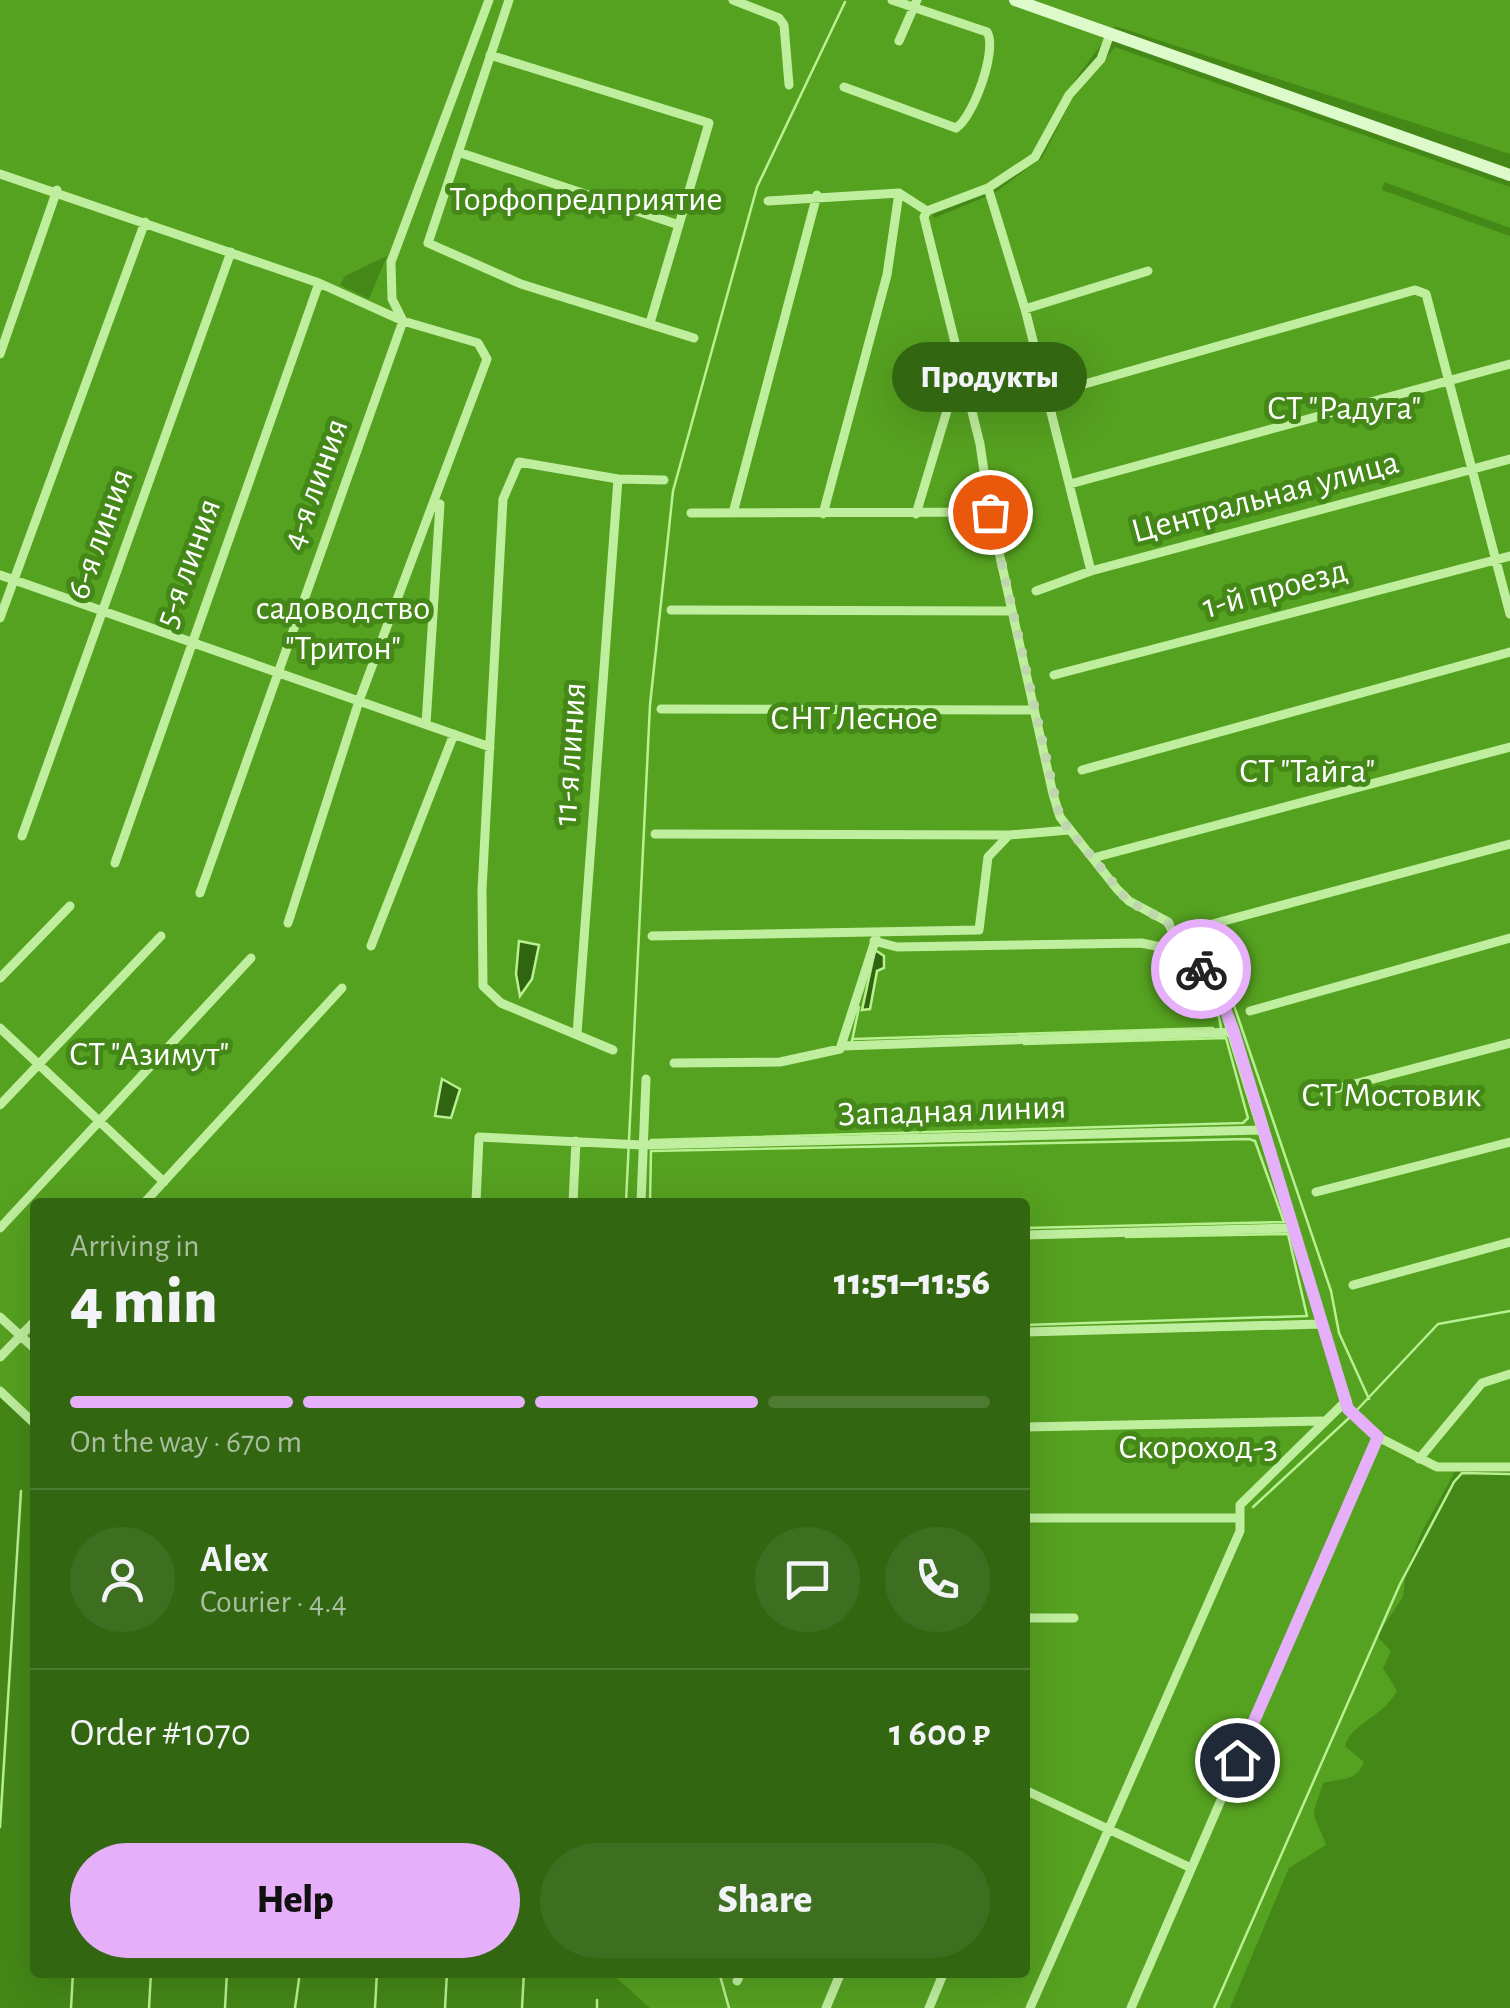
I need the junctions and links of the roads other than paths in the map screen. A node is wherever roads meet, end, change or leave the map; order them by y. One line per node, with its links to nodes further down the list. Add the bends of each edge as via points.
1 (489, 0): 27 (street, via 391,262 392,299)
2 (509, 0): 9 (street)
3 (733, 0): 10 (street, via 784,25)
4 (892, 0): 6 (street)
5 (1014, 0): 7 (main road)
6 (915, 4): 8 (street); 11 (street, via 991,39 968,119 956,128)
7 (1110, 34): 14 (main road); 15 (street, via 1101,59 1069,95 1035,157)
8 (898, 41)
9 (490, 55): 12 (street); 22 (street, via 709,123)
10 (789, 86)
11 (844, 87)
12 (458, 152): 22 (street); 28 (street, via 428,244 521,284)
13 (0, 174): 16 (street)
14 (1510, 175)
15 (988, 188): 20 (street); 26 (street)
16 (57, 190): 21 (street); 30 (street)
17 (899, 192): 18 (street); 20 (street); 44 (street, via 887,275)
18 (817, 195): 19 (street); 43 (street)
19 (768, 202)
20 (927, 211): 31 (street, via 929,244)
21 (145, 222): 23 (street); 50 (street)
22 (676, 224): 28 (street)
23 (231, 252): 25 (street); 53 (street, 6-я линия)
24 (1148, 272): 26 (street)
25 (319, 283): 27 (street); 57 (street, 5-я линия)
26 (1025, 309): 34 (street)
27 (404, 321): 40 (street, via 478,343 488,355); 59 (street, 4-я линия)
28 (650, 324): 29 (street)
29 (694, 338)
30 (0, 354)
31 (962, 364): 41 (street); 45 (street)
32 (1510, 364): 33 (street)
33 (1449, 382): 34 (street, via 1426,294 1415,290); 36 (street); 39 (street)
34 (1046, 396): 39 (street)
35 (1510, 460): 36 (street, Центральная улица)
36 (1472, 470): 47 (street); 48 (street, Центральная улица)
37 (618, 478): 38 (street); 67 (street, via 519,462 511,474 504,499); 92 (street, 11-я линия)
38 (664, 480)
39 (1070, 484): 48 (street)
40 (441, 491): 61 (street); 64 (street)
41 (990, 512): 45 (street); 54 (street)
42 (691, 513): 43 (street)
43 (733, 513): 44 (street)
44 (824, 514): 45 (street)
45 (916, 514)
46 (1510, 556): 47 (street, 1-й проезд)
47 (1496, 560): 55 (street); 60 (street, 1-й проезд)
48 (1091, 572): 51 (street, Центральная улица)
49 (0, 575): 50 (street)
50 (13, 580): 53 (street); 56 (street)
51 (1036, 591)
52 (671, 610): 54 (street)
53 (102, 611): 57 (street); 72 (street, 6-я линия)
54 (1011, 611): 63 (street)
55 (1510, 614)
56 (0, 618)
57 (189, 641): 59 (street); 75 (street, 5-я линия)
58 (1510, 652): 68 (street)
59 (276, 672): 61 (street); 76 (street, 4-я линия)
60 (1054, 675)
61 (359, 701): 64 (street); 78 (street)
62 (661, 709): 63 (street)
63 (1034, 710): 69 (street, via 1053,794)
64 (426, 724): 65 (street)
65 (454, 734): 67 (street); 84 (street)
66 (1510, 746): 74 (street)
67 (490, 747): 92 (street, via 484,986 501,1002)
68 (1082, 770)
69 (1069, 830): 71 (street); 74 (street)
70 (655, 834): 71 (street)
71 (1009, 835): 82 (street, via 988,857 978,930)
72 (22, 836)
73 (1510, 844): 79 (street)
74 (1093, 858): 85 (street, via 1128,901 1168,922)
75 (115, 863)
76 (200, 893)
77 (70, 906): 87 (street)
78 (288, 923)
79 (1204, 926)
80 (160, 936): 96 (street)
81 (652, 936): 82 (street)
82 (877, 936): 85 (street, via 897,947 1142,943); 94 (street)
83 (1510, 938): 89 (street)
84 (371, 946)
85 (1181, 951): 91 (street, via 1219,993)
86 (251, 958): 101 (street)
87 (0, 978)
88 (342, 988): 106 (street)
89 (1250, 1011)
90 (0, 1028): 96 (street)
91 (1234, 1032): 94 (street); 102 (street)
92 (577, 1034): 95 (street)
93 (1510, 1043): 99 (street)
94 (843, 1046): 97 (street, via 780,1062)
95 (613, 1050)
96 (39, 1064): 100 (street); 101 (street)
97 (674, 1064)
98 (646, 1079): 105 (street)
99 (1324, 1092)
100 (0, 1105)
101 (99, 1122): 106 (street); 112 (street)
102 (1262, 1130): 105 (street, Западная линия); 113 (street)
103 (576, 1141): 105 (street, Западная линия); 109 (street, Западная линия, via 479,1137); 110 (street)
104 (1510, 1142): 107 (street)
105 (633, 1144): 111 (street)
106 (164, 1182): 108 (street)
107 (1316, 1192)
108 (149, 1198)
109 (476, 1198)
110 (573, 1198)
111 (640, 1198)
112 (0, 1228)
113 (1293, 1228): 114 (street); 118 (street)
114 (1030, 1234)
115 (1510, 1242): 116 (street)
116 (1353, 1285)
117 (0, 1317): 121 (street)
118 (1322, 1324): 120 (street); 126 (street)
119 (30, 1326): 121 (street)
120 (1030, 1332)
121 (21, 1336): 122 (street); 123 (street)
122 (30, 1344)
123 (0, 1357)
124 (1510, 1374): 131 (street, via 1482,1383)
125 (0, 1391): 127 (street)
126 (1347, 1400): 128 (street); 130 (street, via 1348,1409)
127 (30, 1419)
128 (1322, 1420): 129 (street); 134 (street, via 1240,1505)
129 (1030, 1427)
130 (1378, 1437): 131 (street); 139 (street)
131 (1419, 1459): 132 (street, via 1437,1467)
132 (1510, 1468)
133 (1030, 1518): 134 (street)
134 (1238, 1518): 138 (street, via 1240,1531)
135 (1030, 1618): 136 (street)
136 (1074, 1618)
137 (1030, 1792): 138 (street)
138 (1108, 1828): 139 (street); 144 (street)
139 (1190, 1867): 145 (street)
140 (839, 1978): 142 (street)
141 (942, 1978): 143 (street)
142 (826, 2008)
143 (929, 2008)
144 (1030, 2008)
145 (1131, 2008)

